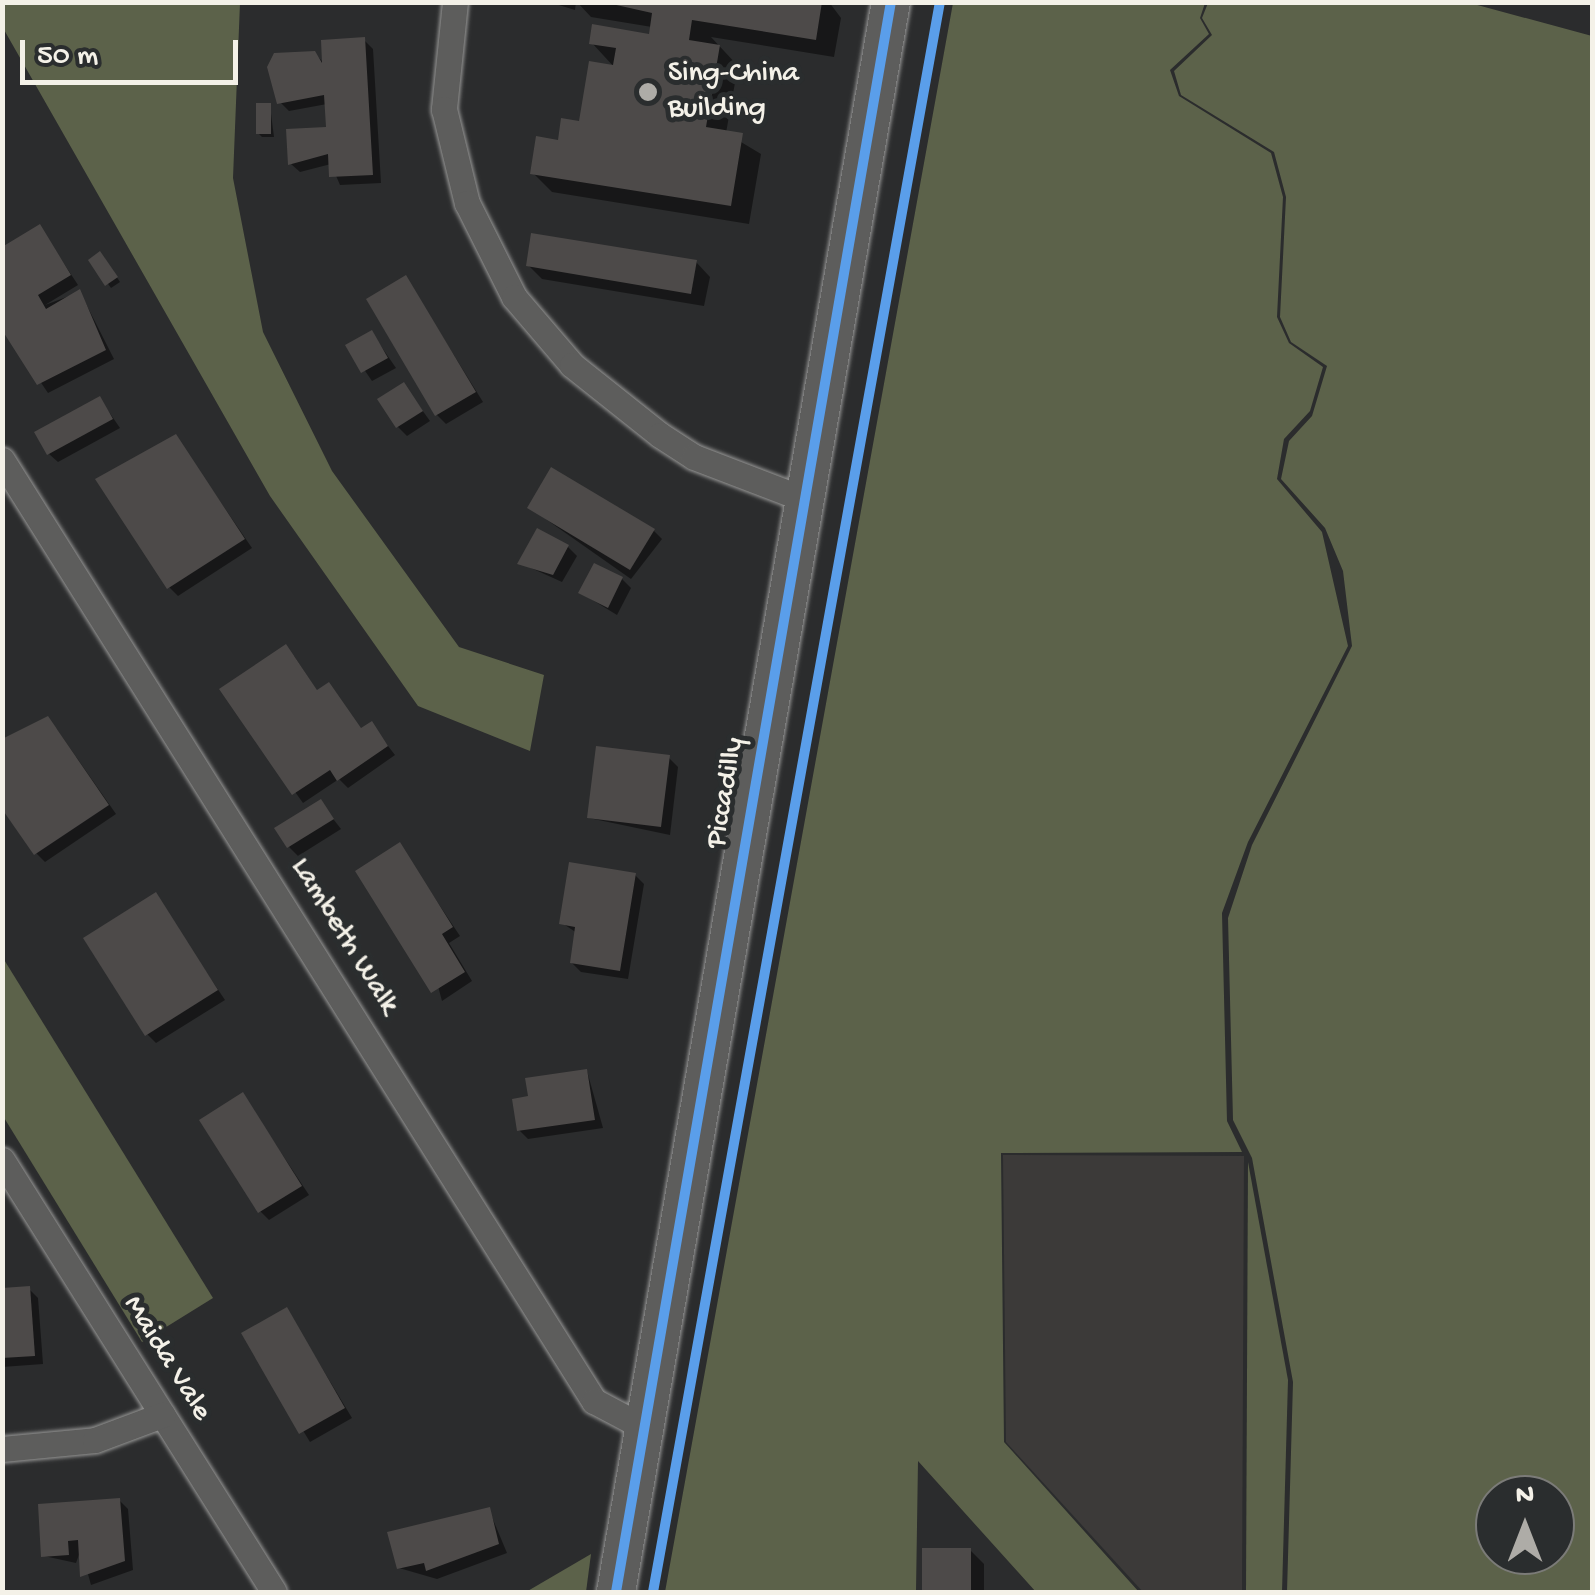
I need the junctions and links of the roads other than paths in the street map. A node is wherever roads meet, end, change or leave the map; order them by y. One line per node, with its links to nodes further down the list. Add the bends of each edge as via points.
1 (456, 2): 4 (street, via 444,109 467,202 514,297 572,365 660,435)
2 (891, 2): 4 (street, Piccadilly)
3 (2, 460): 7 (street, Lambeth Walk, via 594,1401)
4 (804, 499): 7 (street, Piccadilly)
5 (2, 1160): 6 (street, Maida Vale)
6 (162, 1415): 8 (street, via 95,1440); 9 (street, Maida Vale)
7 (644, 1428): 10 (street, Piccadilly)
8 (2, 1449)
9 (274, 1592)
10 (616, 1592)

